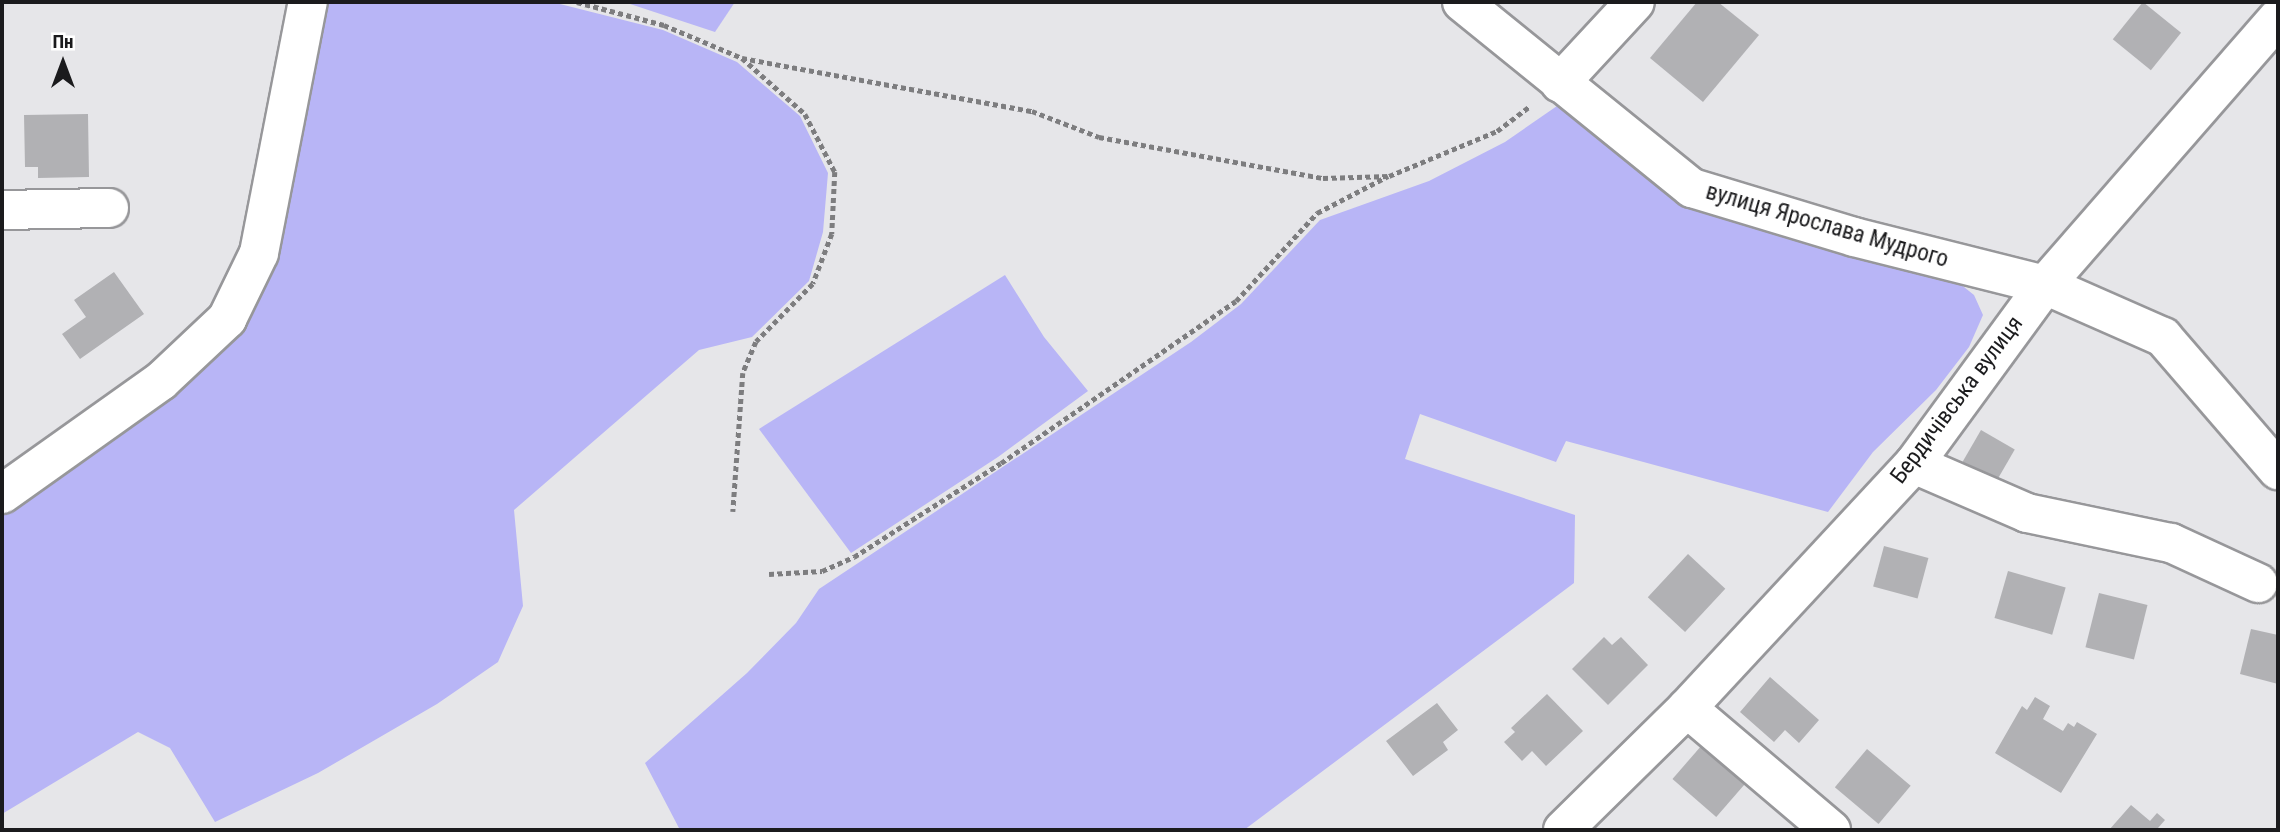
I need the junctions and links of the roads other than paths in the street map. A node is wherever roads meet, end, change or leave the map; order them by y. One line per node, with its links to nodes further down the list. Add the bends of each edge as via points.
1 (308, 2): 11 (street, via 259,253 227,319 161,381)
2 (1462, 2): 5 (street, вулиця Ярослава Мудрого)
3 (1635, 2): 5 (street)
4 (2278, 18): 8 (street, Бердичівська вулиця)
5 (1560, 83): 8 (street, вулиця Ярослава Мудрого, via 1692,188 1854,237)
6 (109, 208): 7 (street)
7 (2, 210)
8 (2045, 285): 9 (street, Бердичівська вулиця); 10 (street, вулиця Ярослава Мудрого, via 2162,337)
9 (1914, 464): 12 (street, via 2028,513 2171,543); 13 (street, Бердичівська вулиця)
10 (2278, 470)
11 (2, 494)
12 (2258, 583)
13 (1687, 708): 14 (street, Бердичівська вулиця); 15 (street)
14 (1563, 830)
15 (1831, 830)

